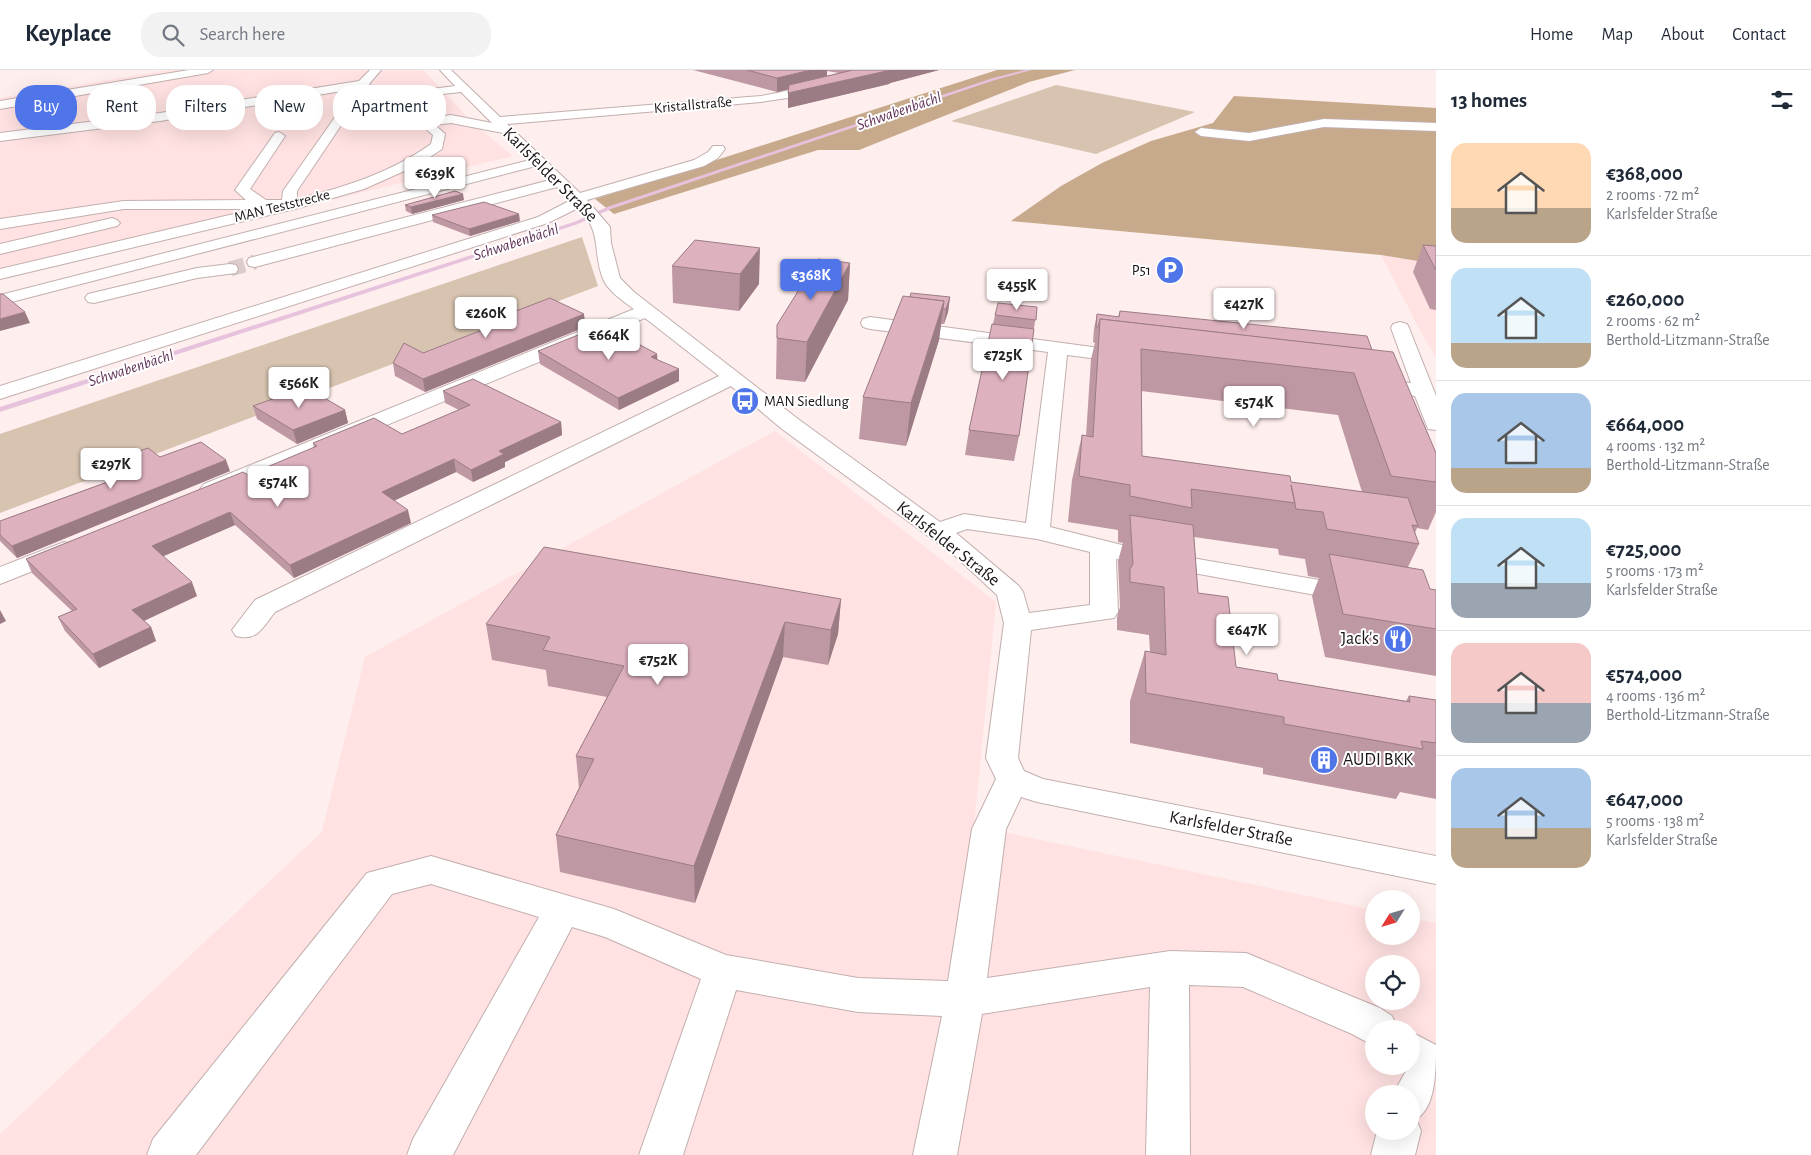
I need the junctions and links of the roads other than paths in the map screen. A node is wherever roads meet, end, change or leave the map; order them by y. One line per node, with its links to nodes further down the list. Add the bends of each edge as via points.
1 (208, 70): 15 (street)
2 (376, 70): 8 (street)
3 (445, 70): 9 (street, Karlsfelder Straße)
4 (888, 70): 7 (street, Kristallstraße)
5 (819, 74): 7 (street)
6 (323, 77): 10 (street, via 318,83)
7 (846, 80): 19 (street, Kristallstraße, via 761,99)
8 (368, 85)
9 (463, 88): 12 (street); 19 (street, Karlsfelder Straße)
10 (330, 89): 11 (street); 13 (street); 14 (street)
11 (333, 89)
12 (446, 90)
13 (245, 93)
14 (245, 104)
15 (0, 105)
16 (166, 115): 25 (street)
17 (166, 120): 26 (street)
18 (446, 120): 19 (street)
19 (501, 125): 28 (street, Karlsfelder Straße)
20 (1436, 127): 23 (street, via 1324,123 1250,137)
21 (333, 128): 31 (street, via 290,190)
22 (435, 130): 31 (street, MAN Teststrecke, via 439,134 437,146 423,158 380,178)
23 (1201, 132)
24 (279, 136): 30 (street, via 242,190)
25 (0, 137)
26 (63, 142)
27 (718, 149): 35 (street, via 713,156 699,163)
28 (540, 161): 29 (street, Karlsfelder Straße); 44 (street)
29 (559, 182): 35 (street, Karlsfelder Straße); 40 (street)
30 (262, 204): 31 (street); 33 (street)
31 (289, 204): 42 (street, MAN Teststrecke)
32 (124, 205): 34 (street); 36 (street); 37 (street)
33 (207, 205): 34 (street); 39 (street, via 158,212)
34 (185, 206): 38 (street, via 100,216)
35 (586, 209): 45 (street, Karlsfelder Straße, via 603,243 612,280); 53 (street)
36 (0, 214)
37 (0, 224)
38 (0, 236)
39 (0, 249)
40 (255, 262)
41 (230, 269): 43 (street, via 198,273)
42 (0, 274)
43 (94, 298)
44 (0, 300)
45 (646, 311): 50 (street, Karlsfelder Straße); 55 (street)
46 (870, 323): 48 (street)
47 (1400, 328): 52 (street)
48 (1058, 348): 49 (street); 57 (street)
49 (1146, 358)
50 (733, 376): 56 (street, Karlsfelder Straße, via 790,424); 63 (street, via 265,606)
51 (1353, 383): 52 (street)
52 (1422, 391): 54 (street)
53 (0, 393)
54 (1436, 424)
55 (193, 497)
56 (937, 532): 57 (street, via 964,521); 62 (street, Karlsfelder Straße, via 963,550 1010,592)
57 (1036, 532): 59 (street)
58 (82, 542): 60 (street)
59 (1103, 547): 61 (street, via 1131,556); 62 (street, via 1104,612)
60 (0, 576)
61 (1377, 598)
62 (1018, 623): 64 (street, Karlsfelder Straße, via 1002,758)
63 (246, 630)
64 (1012, 779): 65 (street, Karlsfelder Straße, via 1037,790); 69 (street, via 989,829)
65 (1436, 870)
66 (562, 908): 68 (street, via 614,924); 74 (street, via 431,870 380,883); 75 (street)
67 (1170, 968): 69 (street); 70 (street, via 1246,970); 78 (street)
68 (723, 971): 69 (street, via 858,995); 76 (street)
69 (965, 999): 77 (street)
70 (1365, 1021)
71 (1429, 1065): 72 (street)
72 (1419, 1085)
73 (1397, 1140): 79 (street)
74 (169, 1155)
75 (429, 1155)
76 (661, 1155)
77 (935, 1155)
78 (1168, 1155)
79 (1394, 1155)

